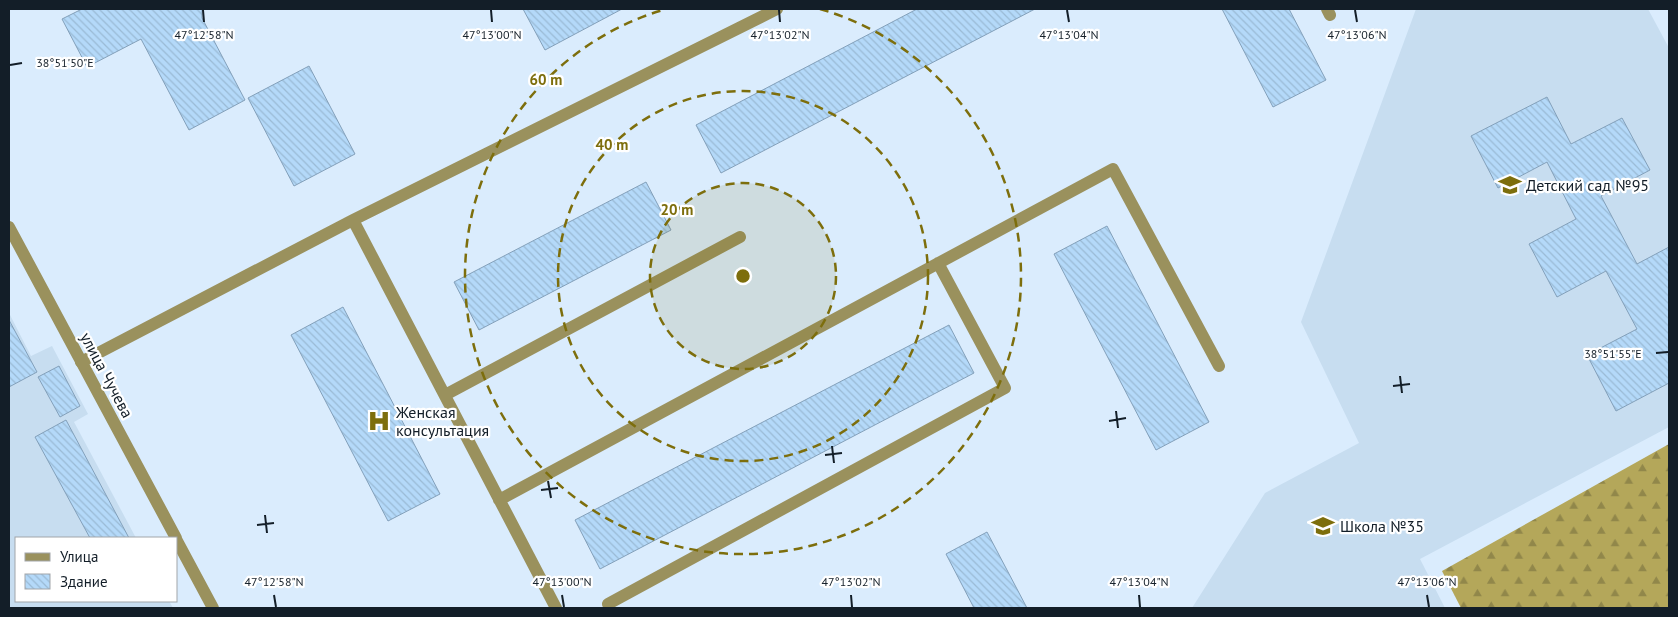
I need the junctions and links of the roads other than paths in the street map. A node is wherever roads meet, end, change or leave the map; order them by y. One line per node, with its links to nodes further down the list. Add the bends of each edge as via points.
1 (778, 9): 2 (street)
2 (353, 220): 6 (street); 8 (street)
3 (9, 228): 6 (street, улица Чучева)
4 (740, 237): 8 (street)
5 (938, 264): 7 (street, via 1113,169); 9 (street); 12 (street, via 1005,388)
6 (81, 362): 10 (street, улица Чучева)
7 (1219, 366)
8 (445, 396): 9 (street)
9 (499, 500): 14 (street)
10 (175, 537)
11 (178, 543): 13 (street, улица Чучева)
12 (608, 604)
13 (214, 608)
14 (556, 608)

